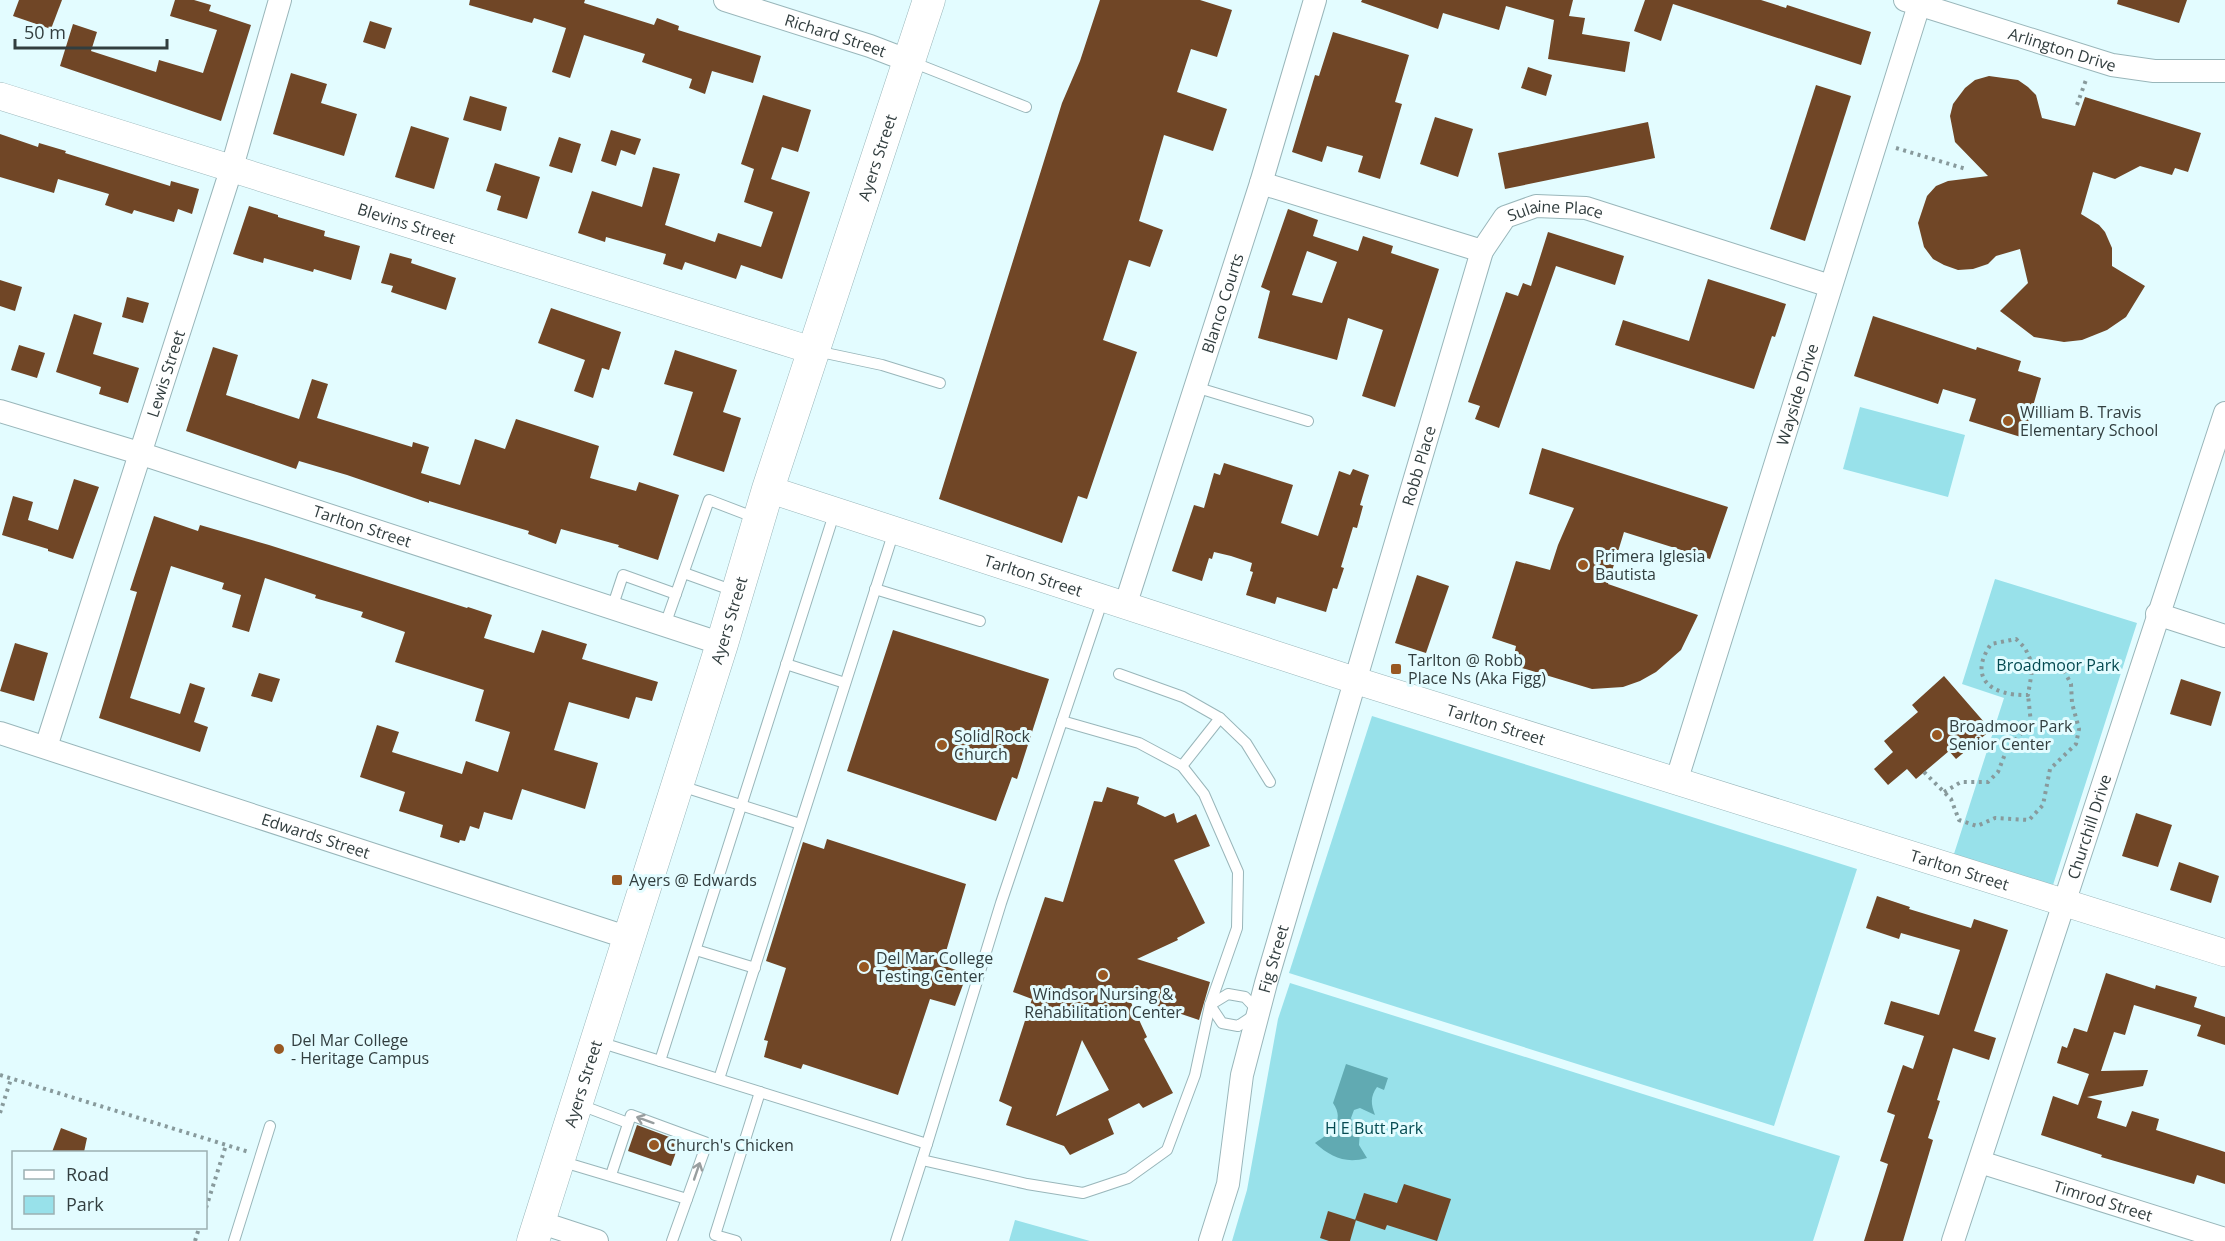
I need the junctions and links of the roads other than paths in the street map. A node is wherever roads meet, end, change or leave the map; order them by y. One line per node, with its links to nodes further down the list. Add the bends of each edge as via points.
1 (280, 0): 10 (street, Lewis Street)
2 (725, 0): 6 (street, Richard Street)
3 (929, 0): 6 (main road, Ayers Street)
4 (1315, 0): 11 (street, Blanco Courts)
5 (1911, 3): 7 (street, Arlington Drive, via 2112,65 2154,71); 13 (street, Wayside Drive, via 1875,142)
6 (909, 61): 9 (lane); 14 (main road, Ayers Street)
7 (2225, 71)
8 (0, 96): 10 (street, Blevins Street)
9 (1026, 107)
10 (232, 167): 14 (street, Blevins Street); 20 (street, Lewis Street)
11 (1261, 183): 12 (street); 16 (street, Blanco Courts)
12 (1482, 251): 13 (street, Sulaine Place, via 1505,218 1536,206 1586,208); 38 (street, Robb Place)
13 (1830, 286): 46 (street, Wayside Drive)
14 (814, 351): 15 (lane, via 882,364); 21 (main road, Ayers Street)
15 (940, 383)
16 (1196, 387): 19 (lane); 29 (street, Blanco Courts)
17 (0, 411): 20 (street, Tarlton Street)
18 (2225, 412): 31 (street, Churchill Drive)
19 (1308, 421)
20 (139, 453): 30 (street, Tarlton Street); 43 (street, Lewis Street)
21 (768, 489): 22 (street, Tarlton Street); 23 (main road, Ayers Street)
22 (835, 510): 24 (street, Tarlton Street); 36 (lane)
23 (759, 519): 25 (lane, via 709,500); 27 (main road, Ayers Street)
24 (894, 530): 26 (lane); 29 (street, Tarlton Street)
25 (684, 573): 27 (lane); 28 (lane)
26 (875, 589): 32 (lane); 39 (lane)
27 (737, 592): 35 (main road, Ayers Street)
28 (676, 594): 30 (lane, via 623,575); 33 (lane)
29 (1114, 602): 38 (street, Tarlton Street); 41 (lane)
30 (612, 608): 33 (street, Tarlton Street)
31 (2157, 614): 34 (street); 50 (street, Churchill Drive)
32 (980, 621)
33 (665, 625): 35 (street, Tarlton Street)
34 (2225, 636)
35 (722, 644): 47 (main road, Ayers Street)
36 (786, 664): 39 (lane); 48 (lane)
37 (1119, 674): 40 (lane, via 1183,697)
38 (1354, 680): 46 (street, Tarlton Street); 56 (street, Fig Street)
39 (845, 683): 49 (lane)
40 (1220, 718): 44 (lane); 45 (lane, via 1246,743)
41 (1062, 721): 44 (lane, via 1139,743); 64 (lane)
42 (0, 733): 43 (street, Edwards Street)
43 (46, 747): 51 (street, Edwards Street)
44 (1182, 766): 55 (lane, via 1204,794 1238,872 1237,928)
45 (1270, 782)
46 (1676, 782): 50 (street, Tarlton Street)
47 (677, 785): 48 (lane); 51 (main road, Ayers Street)
48 (742, 805): 49 (lane); 52 (lane)
49 (800, 824): 54 (lane)
50 (2066, 903): 53 (street, Tarlton Street); 67 (street, Churchill Drive)
51 (629, 938): 57 (main road, Ayers Street)
52 (696, 950): 54 (lane); 58 (lane)
53 (2225, 953)
54 (755, 968): 59 (lane)
55 (1210, 1005): 56 (lane, via 1228,994 1245,997); 56 (lane, via 1222,1023 1238,1026); 65 (lane, via 1195,1075 1167,1150 1128,1178 1083,1193)
56 (1259, 1012): 78 (street, Fig Street, via 1242,1075 1228,1184)
57 (596, 1041): 58 (lane); 61 (main road, Ayers Street)
58 (660, 1061): 59 (lane)
59 (719, 1079): 60 (lane)
60 (760, 1092): 64 (lane); 71 (lane)
61 (577, 1104): 62 (lane); 66 (main road, Ayers Street)
62 (628, 1123): 68 (lane); 69 (lane, one-way to 62, via 707,1143 631,1115)
63 (270, 1126): 73 (lane)
64 (927, 1144): 65 (lane)
65 (922, 1160): 77 (lane)
66 (560, 1161): 68 (lane); 70 (main road, Ayers Street)
67 (1980, 1162): 72 (street, Timrod Street); 79 (street, Churchill Drive)
68 (611, 1175): 69 (lane)
69 (687, 1199): 75 (lane)
70 (536, 1232): 74 (street)
71 (714, 1238): 76 (lane)
72 (2225, 1239)
73 (234, 1241)
74 (597, 1241)
75 (672, 1241)
76 (736, 1241)
77 (896, 1241)
78 (1210, 1241)
79 (1953, 1241)

